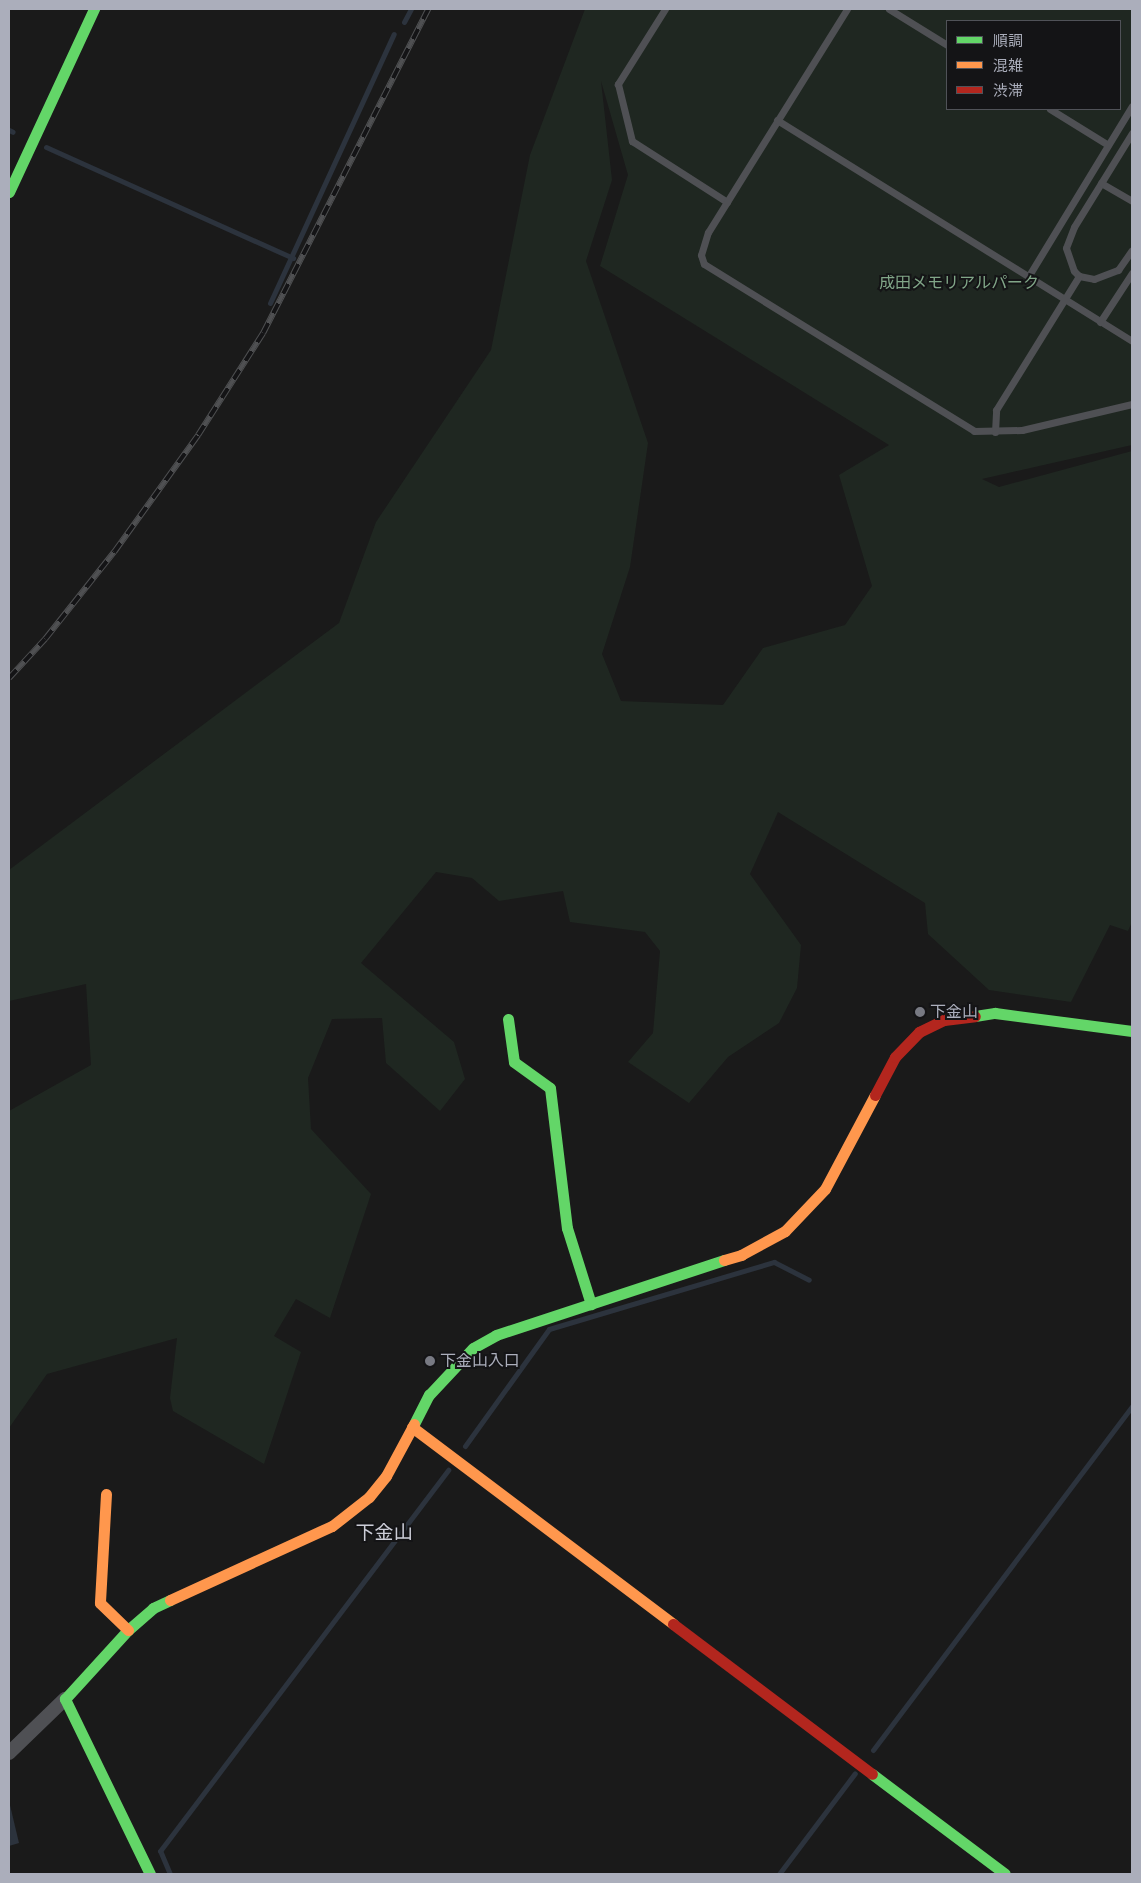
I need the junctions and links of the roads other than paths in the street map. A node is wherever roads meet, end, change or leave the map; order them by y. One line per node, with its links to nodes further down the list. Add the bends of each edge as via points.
1 (94, 9): 12 (street)
2 (665, 9): 14 (lane, via 618,84 632,141)
3 (847, 9): 8 (lane)
4 (889, 9): 5 (lane)
5 (946, 44)
6 (1132, 106): 10 (lane)
7 (1052, 110): 10 (lane)
8 (777, 120): 14 (lane); 18 (lane)
9 (1132, 133): 11 (lane)
10 (1108, 145): 18 (lane)
11 (1101, 183): 13 (lane); 17 (lane, via 1067,240 1067,256)
12 (9, 192)
13 (1132, 201)
14 (727, 202): 23 (lane, via 702,243 704,264 960,425 974,431)
15 (1132, 250): 17 (lane, via 1112,275 1094,279)
16 (1132, 273): 20 (lane)
17 (1080, 276): 19 (lane)
18 (1028, 277): 19 (lane)
19 (1065, 299): 20 (lane); 23 (lane, via 996,410)
20 (1100, 322): 21 (lane)
21 (1132, 341)
22 (1132, 404): 23 (lane, via 1022,430)
23 (995, 432)
24 (508, 1018): 26 (street, via 514,1062 550,1088 567,1228)
25 (1132, 1031): 26 (street, via 995,1013 944,1020 919,1032 895,1057 825,1188 785,1231 741,1256)
26 (591, 1304): 27 (street, via 496,1335 473,1348 429,1395)
27 (412, 1427): 29 (street, via 386,1476 369,1498 332,1526 179,1594 153,1608); 33 (street, via 438,1443)
28 (106, 1494): 29 (street, via 100,1603)
29 (128, 1630): 30 (street)
30 (65, 1699): 31 (street); 32 (street)
31 (9, 1753)
32 (150, 1874)
33 (1005, 1874)

